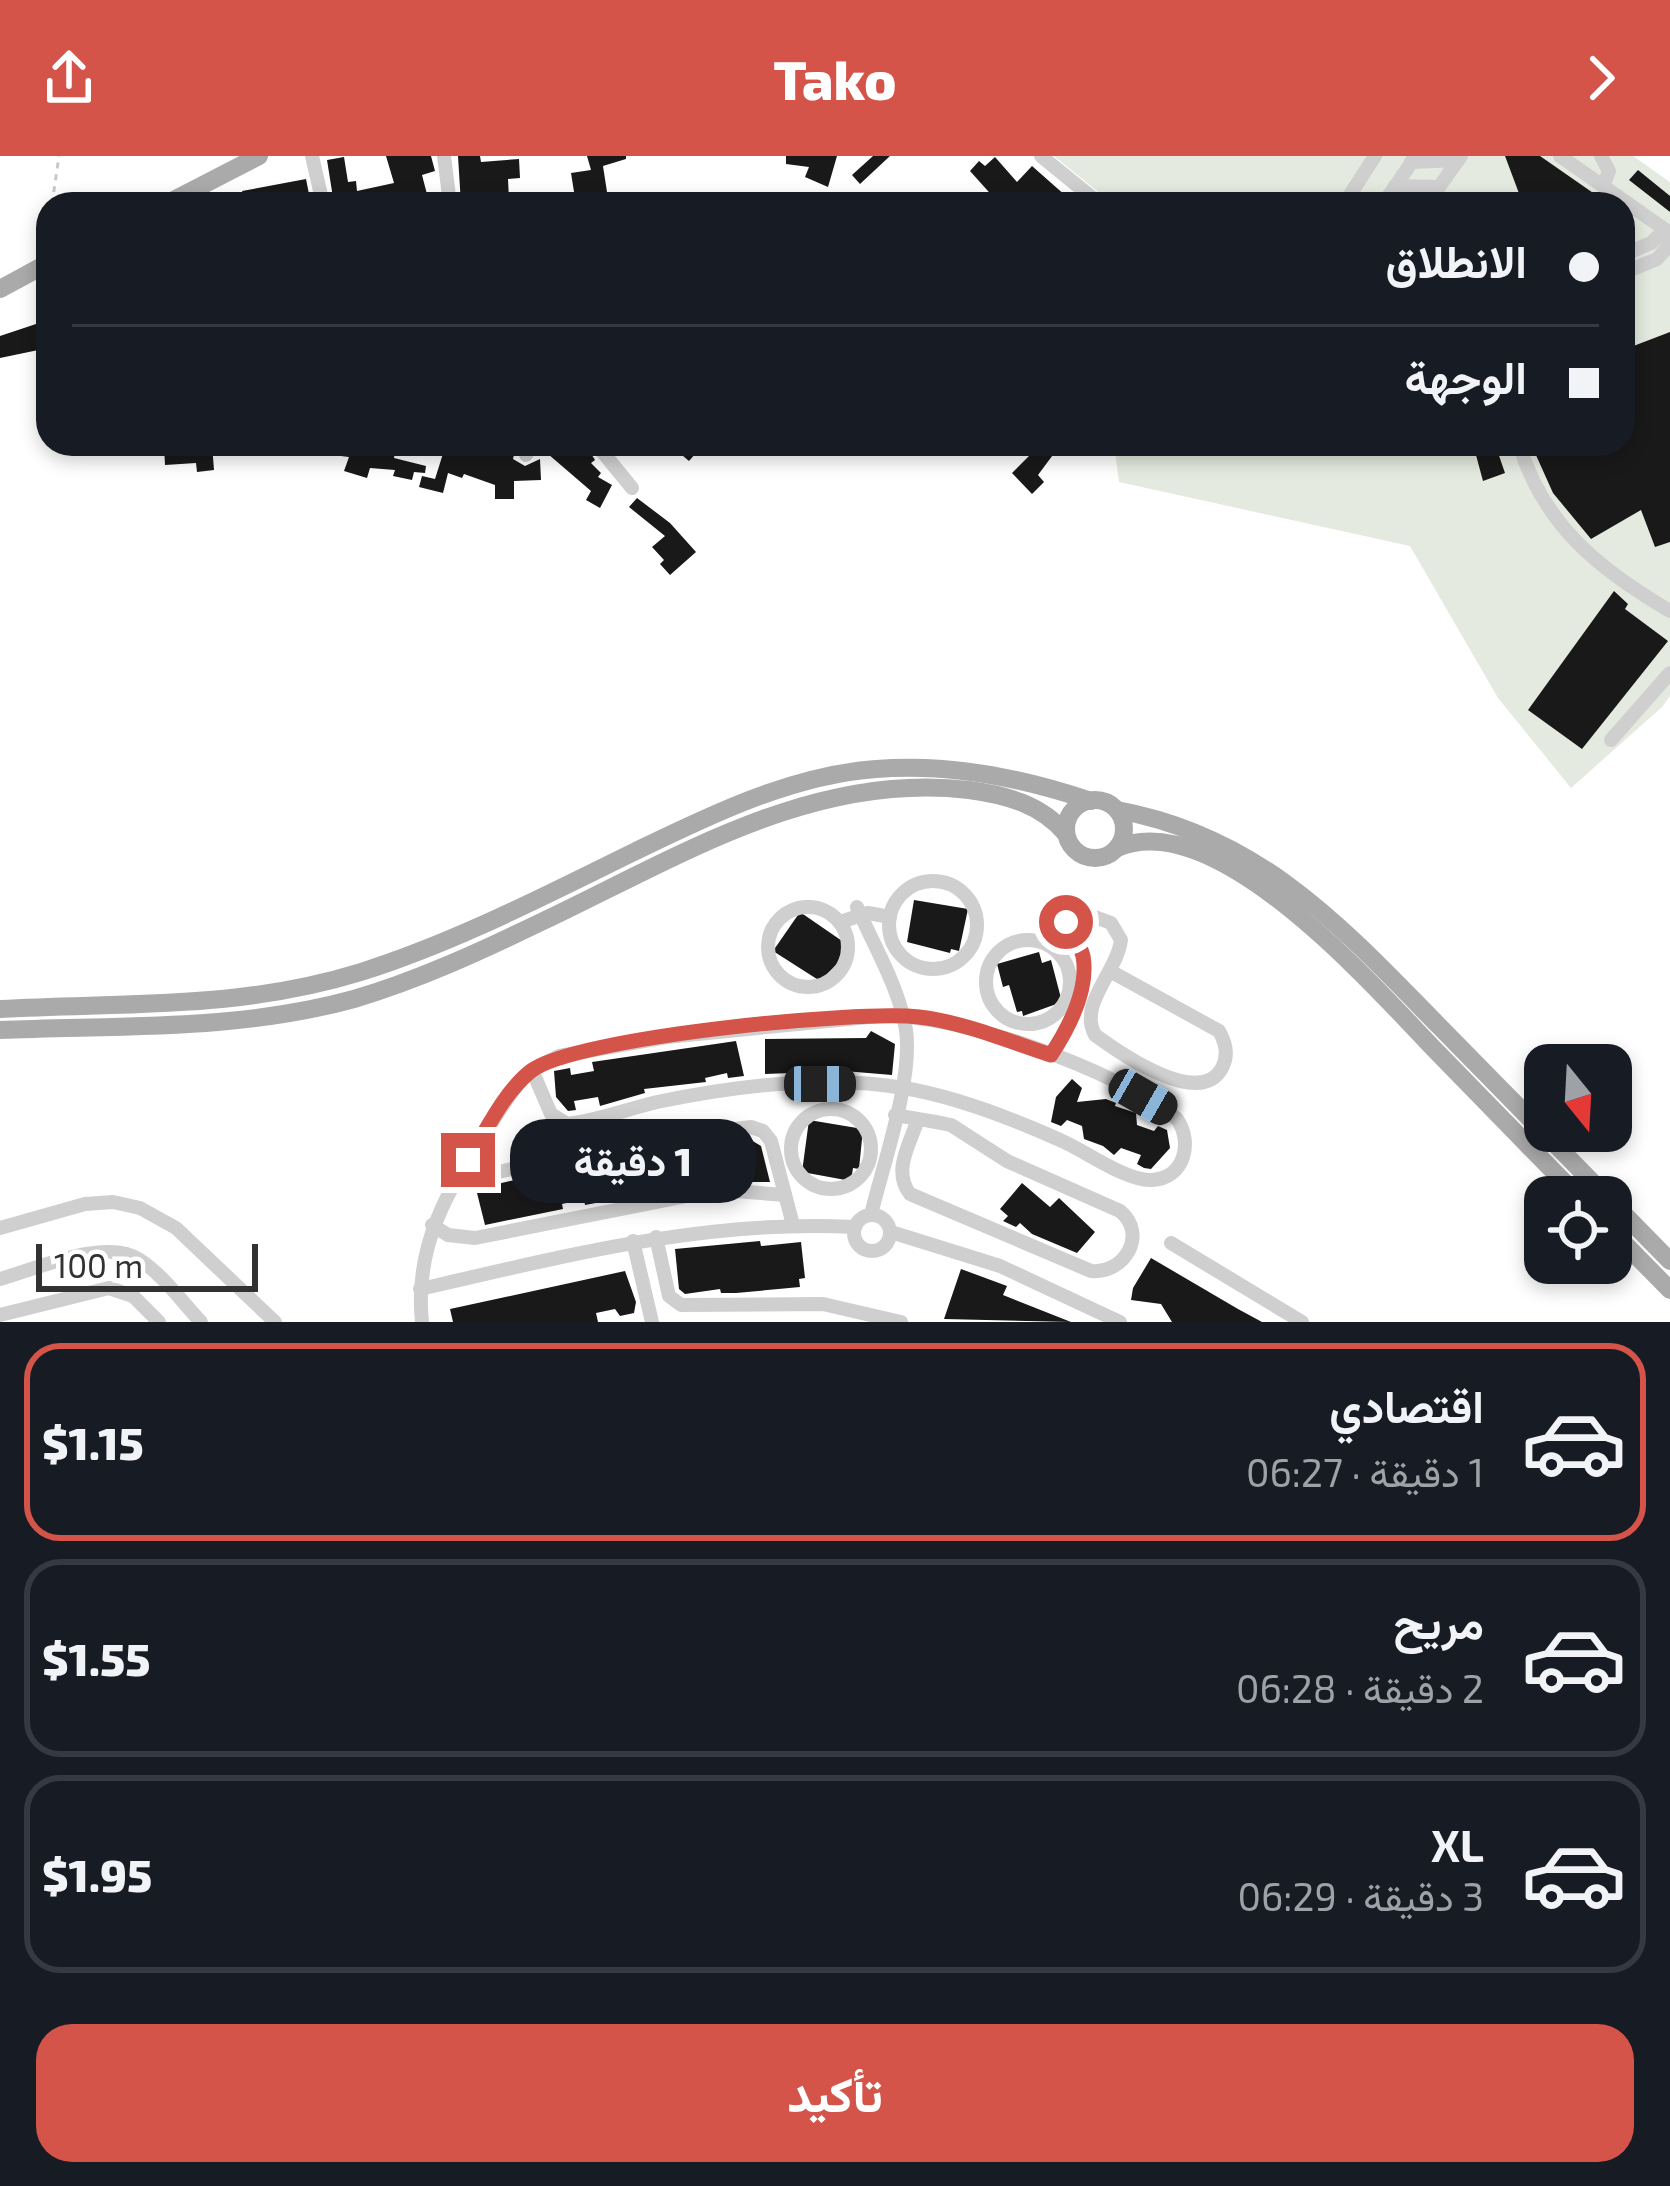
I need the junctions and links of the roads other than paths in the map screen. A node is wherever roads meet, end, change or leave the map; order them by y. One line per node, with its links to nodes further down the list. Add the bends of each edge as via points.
1 (259, 156): 13 (main road)
2 (312, 156): 14 (street)
3 (444, 156): 15 (street)
4 (1041, 156): 16 (street)
5 (1376, 156): 17 (street)
6 (1560, 156): 11 (street)
7 (1601, 156): 11 (street, via 1609,171)
8 (1460, 158): 9 (street); 12 (street)
9 (1413, 159): 10 (street)
10 (1395, 186): 12 (street); 18 (street)
11 (1603, 186): 20 (street)
12 (1439, 187): 19 (street)
13 (189, 192)
14 (320, 192)
15 (448, 192)
16 (1085, 192)
17 (1352, 192)
18 (1391, 192)
19 (1435, 192)
20 (1611, 192)
21 (1635, 211): 22 (street)
22 (1668, 236): 23 (street); 24 (street, via 1657,259)
23 (1635, 250)
24 (1635, 268)
25 (36, 270): 26 (main road)
26 (0, 289)
27 (606, 456): 29 (street)
28 (1524, 456): 30 (street, via 1541,496 1582,551)
29 (632, 488)
30 (1670, 611)
31 (1670, 673): 32 (street)
32 (1611, 740)
33 (1091, 801): 34 (main road); 35 (main road, via 1069,816); 43 (main road, via 972,773 847,772 726,811 358,973 191,1004)
34 (1117, 810): 36 (main road, via 1124,829); 53 (main road, via 1212,839 1314,902)
35 (1066, 834): 36 (main road, via 1088,857); 45 (main road, via 1027,804 974,791 844,796 689,848 485,948 355,998 220,1023)
36 (1117, 848): 52 (main road, via 1148,841 1193,850 1278,900 1351,963)
37 (859, 910): 38 (street); 39 (street); 44 (street)
38 (890, 917): 40 (street, via 892,942 915,965 940,968); 40 (street, via 907,890 947,884 975,912)
39 (840, 922): 39 (street, via 847,958 829,981 800,986 775,969 769,940 784,914 814,907)
40 (968, 952): 41 (street)
41 (991, 962): 41 (street, via 1015,942 1046,944 1067,967 1066,998 1044,1020 1013,1021 990,1000)
42 (1110, 971): 42 (street, via 1090,1013 1095,1035 1180,1083 1214,1078 1226,1056 1219,1031); 46 (street, via 1121,947 1116,928 1072,911 1066,922 1083,973)
43 (0, 1010)
44 (903, 1016): 46 (street); 47 (street, via 668,1036 559,1056); 48 (street)
45 (0, 1030)
46 (1051, 1055): 48 (street, via 1177,1119 1186,1140 1176,1169 1139,1179 1016,1121)
47 (532, 1070): 48 (street, via 551,1114 567,1124 740,1090); 54 (street)
48 (901, 1087): 49 (street)
49 (895, 1115): 50 (street); 51 (street)
50 (918, 1119): 50 (street, via 959,1128 998,1156 1120,1211 1132,1224 1126,1257 1114,1269 1091,1271 910,1194 901,1169)
51 (876, 1162): 51 (street, via 852,1183 823,1188 794,1166 792,1137 810,1114 839,1109 864,1125); 56 (street)
52 (1559, 1176)
53 (1587, 1176)
54 (454, 1182): 55 (street, via 614,1145 751,1127 771,1141); 58 (street)
55 (785, 1195): 58 (street, via 702,1193 475,1238); 59 (street)
56 (872, 1215): 60 (street); 62 (street)
57 (1632, 1222): 67 (main road)
58 (432, 1225): 69 (street)
59 (793, 1225): 60 (street); 63 (street)
60 (854, 1227): 62 (street, via 866,1251 886,1246)
61 (0, 1228): 75 (street, via 85,1204 140,1208 176,1228)
62 (891, 1232): 72 (street, via 1000,1266)
63 (656, 1237): 64 (street); 78 (street, via 669,1296 681,1305 823,1304)
64 (633, 1241): 69 (street); 77 (street)
65 (1171, 1243): 80 (street)
66 (1632, 1251): 70 (main road)
67 (1670, 1261)
68 (0, 1279): 74 (street, via 120,1251 148,1266)
69 (420, 1289): 76 (street)
70 (1670, 1290)
71 (0, 1316): 73 (street, via 109,1288 133,1296)
72 (1101, 1318): 79 (street)
73 (159, 1322)
74 (201, 1322)
75 (274, 1322)
76 (422, 1322)
77 (652, 1322)
78 (901, 1322)
79 (1120, 1322)
80 (1302, 1322)

